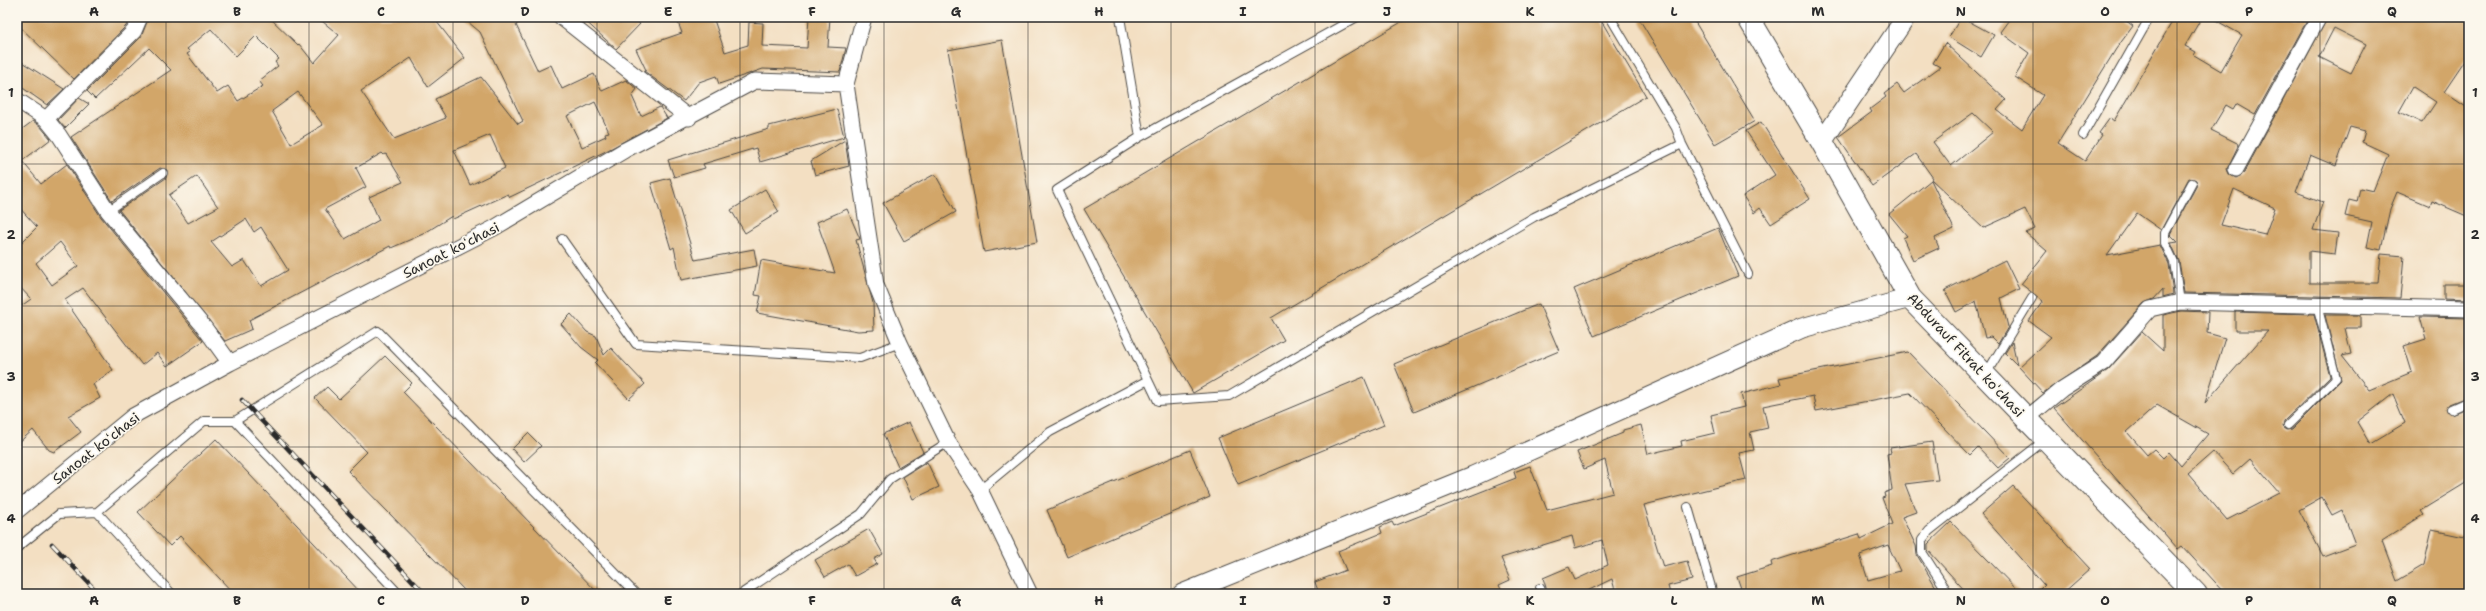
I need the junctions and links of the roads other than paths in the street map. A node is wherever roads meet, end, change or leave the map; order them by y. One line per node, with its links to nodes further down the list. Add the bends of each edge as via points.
1 (140, 17): 14 (street, via 134,31)
2 (561, 17): 13 (street)
3 (864, 17): 11 (street)
4 (1120, 17): 16 (lane)
5 (1357, 17): 16 (lane)
6 (1610, 17): 18 (lane, via 1676,128)
7 (1748, 17): 17 (main road, Abdurauf Fitrat koʻchasi)
8 (1906, 17): 17 (street)
9 (2150, 17): 15 (lane)
10 (2319, 17): 19 (street)
11 (846, 84): 13 (street, Sanoat koʻchasi, via 755,81); 30 (street, via 876,285)
12 (17, 100): 14 (street)
13 (689, 118): 31 (street, Sanoat koʻchasi, via 625,150 494,228)
14 (46, 119): 22 (street)
15 (2083, 134)
16 (1140, 137): 33 (lane, via 1057,190)
17 (1822, 142): 25 (main road, Abdurauf Fitrat koʻchasi)
18 (1682, 144): 24 (lane); 33 (lane, via 1534,217 1229,396 1158,401)
19 (2236, 169)
20 (163, 173): 22 (lane)
21 (2192, 183): 27 (lane, via 2165,234 2165,243 2174,262)
22 (108, 211): 31 (street, via 204,327)
23 (562, 239): 30 (lane, via 636,344 860,358)
24 (1748, 274)
25 (1910, 298): 32 (main road, Abdurauf Fitrat koʻchasi); 52 (street, via 1802,328 1473,476)
26 (2032, 298): 32 (lane)
27 (2180, 302): 28 (street); 36 (street, via 2150,309 2103,363 2062,389)
28 (2317, 305): 29 (street); 38 (lane, via 2336,378)
29 (2469, 309)
30 (900, 342): 40 (street)
31 (230, 363): 43 (street, Sanoat koʻchasi, via 133,416)
32 (1986, 375): 36 (main road, Abdurauf Fitrat koʻchasi)
33 (1148, 380): 41 (lane, via 1050,432)
34 (2469, 401): 35 (lane)
35 (2451, 409)
36 (2026, 419): 39 (main road, Abdurauf Fitrat koʻchasi)
37 (236, 421): 44 (lane, via 204,421); 48 (lane); 49 (lane, via 378,331)
38 (2288, 425)
39 (2046, 439): 46 (main road, Abdurauf Fitrat koʻchasi); 54 (lane, via 1929,531 1922,540 1922,552)
40 (948, 442): 41 (street); 50 (lane, via 890,479 861,514)
41 (980, 490): 51 (street)
42 (1688, 507): 53 (lane)
43 (17, 511)
44 (97, 512): 45 (lane, via 60,514); 47 (lane)
45 (17, 548)
46 (2192, 593)
47 (172, 594)
48 (399, 594)
49 (636, 594)
50 (741, 594)
51 (1030, 594)
52 (1182, 594)
53 (1713, 594)
54 (1949, 594)

